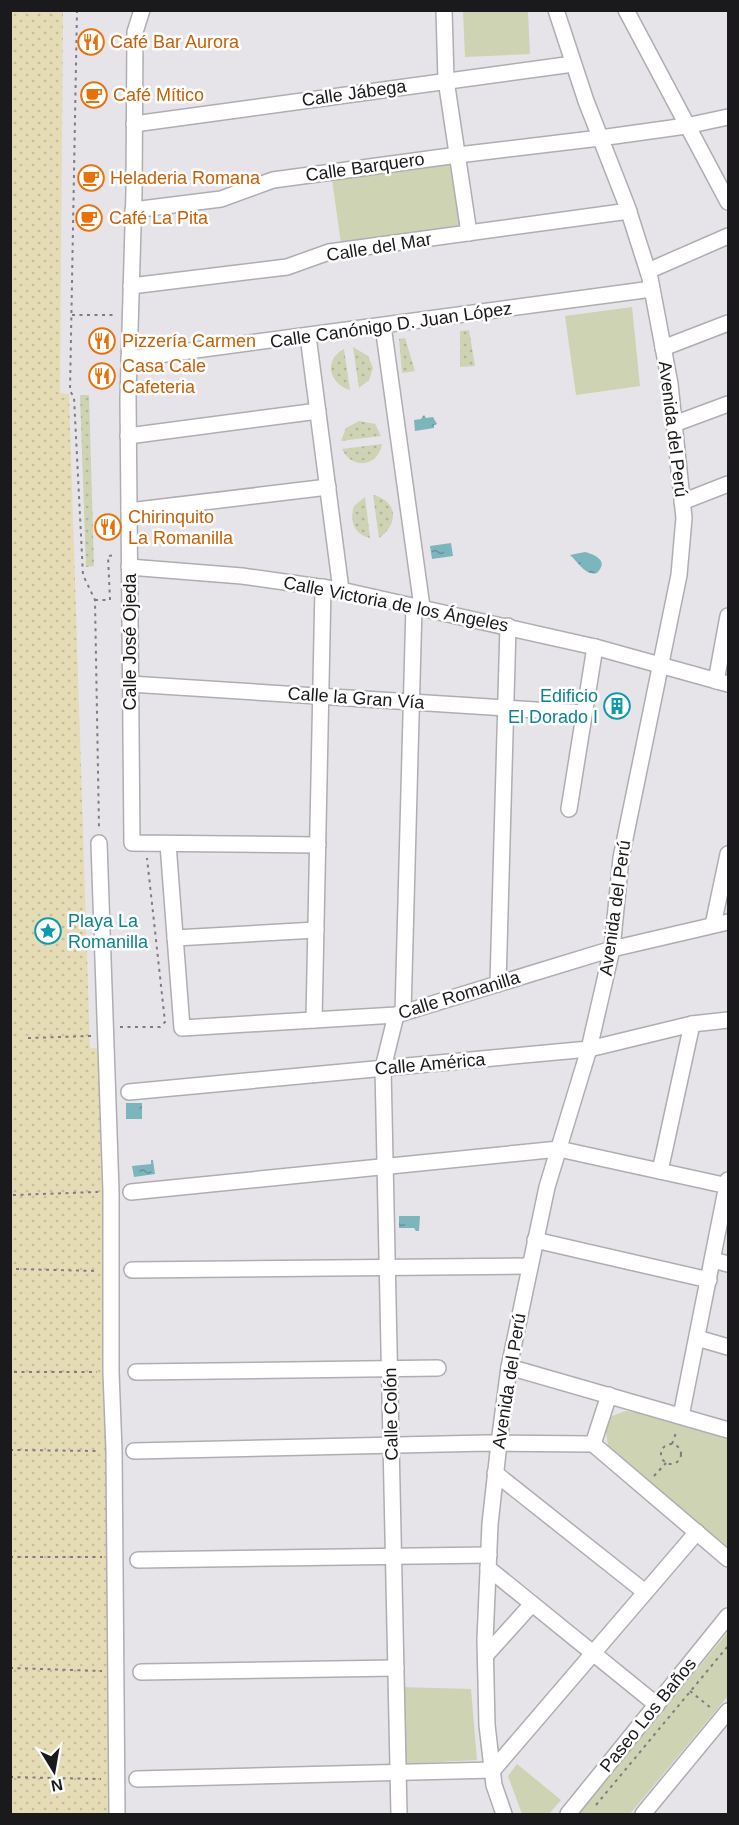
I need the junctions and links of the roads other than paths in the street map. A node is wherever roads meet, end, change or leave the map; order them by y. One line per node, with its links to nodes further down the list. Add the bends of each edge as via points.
1 (141, 10): 8 (street, Calle José Ojeda, via 135,32)
2 (444, 10): 6 (street)
3 (626, 10): 9 (street)
4 (557, 11): 5 (street, Avenida del Perú)
5 (573, 64): 6 (street, Calle Jábega); 10 (street, Avenida del Perú)
6 (446, 80): 8 (street, Calle Jábega); 11 (street)
7 (729, 117): 9 (street, Calle Barquero)
8 (135, 124): 13 (street, Calle José Ojeda)
9 (686, 126): 10 (street, Calle Barquero); 12 (street)
10 (600, 138): 11 (street, Calle Barquero); 14 (street, Avenida del Perú)
11 (458, 155): 13 (street, Calle Barquero, via 273,180 221,199); 15 (street)
12 (729, 201)
13 (133, 210): 18 (street, Calle José Ojeda)
14 (628, 211): 15 (street, Calle del Mar); 17 (street, Avenida del Perú)
15 (469, 233): 18 (street, Calle del Mar, via 329,252 287,267)
16 (729, 236): 17 (street)
17 (648, 271): 19 (street, Avenida del Perú)
18 (131, 286): 24 (street, Calle José Ojeda)
19 (652, 289): 21 (street, Calle Canónigo D. Juan López); 23 (street, Avenida del Perú)
20 (729, 323): 23 (street)
21 (383, 326): 22 (street, Calle Canónigo D. Juan López); 36 (street, Calle Colón)
22 (308, 336): 24 (street, Calle Canónigo D. Juan López); 26 (street)
23 (663, 348): 27 (street, Avenida del Perú)
24 (129, 359): 28 (street, Calle José Ojeda)
25 (729, 404): 27 (street)
26 (318, 411): 28 (street); 30 (street)
27 (674, 424): 31 (street, Avenida del Perú)
28 (128, 436): 32 (street, Calle José Ojeda)
29 (729, 484): 31 (street)
30 (328, 487): 32 (street); 35 (street)
31 (682, 502): 40 (street, Avenida del Perú, via 679,575)
32 (129, 511): 33 (street, Calle José Ojeda)
33 (129, 560): 34 (street, Calle Victoria de los Ángeles); 42 (street, Calle José Ojeda)
34 (323, 587): 35 (street, Calle Victoria de los Ángeles); 43 (street)
35 (341, 590): 36 (street, Calle Victoria de los Ángeles)
36 (418, 607): 38 (street, Calle Victoria de los Ángeles); 44 (street, Calle Colón)
37 (729, 616): 41 (street)
38 (508, 626): 39 (street, Calle Victoria de los Ángeles); 45 (street)
39 (595, 646): 40 (street, Calle Victoria de los Ángeles); 46 (street)
40 (659, 665): 41 (street, Calle Victoria de los Ángeles); 55 (street, Avenida del Perú, via 621,858)
41 (722, 682)
42 (130, 684): 43 (street, Calle la Gran Vía); 49 (street, Calle José Ojeda, via 132,843)
43 (321, 696): 44 (street, Calle la Gran Vía); 50 (street)
44 (411, 702): 45 (street, Calle la Gran Vía); 57 (street, Calle Colón)
45 (505, 708): 46 (street, Calle la Gran Vía); 56 (street)
46 (583, 712): 47 (street)
47 (569, 809)
48 (99, 843): 107 (street, via 111,1191)
49 (168, 844): 50 (street); 54 (street)
50 (318, 845): 53 (street)
51 (729, 854): 52 (street)
52 (721, 924): 55 (street, Calle Romanilla)
53 (316, 930): 54 (street); 58 (street)
54 (175, 938): 58 (street, Calle Romanilla, via 183,1028)
55 (612, 949): 56 (street, Calle Romanilla); 61 (street, Avenida del Perú)
56 (498, 984): 57 (street, Calle Romanilla)
57 (400, 1014): 58 (street, Calle Romanilla); 62 (street, Calle Colón)
58 (314, 1020)
59 (729, 1020): 60 (street, Calle América)
60 (692, 1024): 61 (street, Calle América); 66 (street)
61 (589, 1049): 62 (street, Calle América); 64 (street, Avenida del Perú)
62 (383, 1068): 63 (street, Calle América); 65 (street, Calle Colón)
63 (129, 1092)
64 (559, 1149): 65 (street); 66 (street); 69 (street, Avenida del Perú)
65 (385, 1166): 68 (street); 73 (street, Calle Colón)
66 (660, 1171): 67 (street)
67 (728, 1184): 70 (street)
68 (131, 1192)
69 (535, 1240): 72 (street, Avenida del Perú); 75 (street)
70 (712, 1260): 71 (street); 75 (street)
71 (729, 1264)
72 (529, 1266): 73 (street); 78 (street, Avenida del Perú)
73 (387, 1268): 74 (street); 79 (street, Calle Colón)
74 (132, 1270)
75 (709, 1280): 76 (street)
76 (697, 1338): 77 (street); 83 (street)
77 (729, 1347)
78 (509, 1367): 82 (street); 85 (street, Avenida del Perú)
79 (390, 1368): 80 (street); 81 (street); 87 (street, Calle Colón)
80 (438, 1368)
81 (136, 1372)
82 (609, 1395): 83 (street); 86 (street)
83 (681, 1416): 84 (street)
84 (729, 1430)
85 (499, 1443): 86 (street); 87 (street); 89 (street, Avenida del Perú)
86 (593, 1444): 90 (street)
87 (391, 1446): 88 (street); 91 (street, Calle Colón)
88 (134, 1451)
89 (495, 1473): 94 (street, Avenida del Perú); 95 (street)
90 (697, 1532): 92 (street); 95 (street)
91 (394, 1556): 93 (street); 94 (street); 100 (street, Calle Colón)
92 (729, 1559)
93 (138, 1560)
94 (489, 1561): 96 (street); 99 (street, Avenida del Perú)
95 (645, 1592): 98 (street)
96 (532, 1604): 98 (street); 99 (street)
97 (729, 1616): 102 (street, Paseo Los Baños)
98 (593, 1653): 102 (street); 104 (street)
99 (486, 1655): 104 (street, Avenida del Perú)
100 (396, 1668): 101 (street); 105 (street, Calle Colón)
101 (141, 1672)
102 (657, 1705): 110 (street, Paseo Los Baños)
103 (726, 1714): 111 (street)
104 (493, 1770): 105 (street); 109 (street, Avenida del Perú)
105 (398, 1772): 106 (street); 108 (street, Calle Colón)
106 (137, 1779)
107 (117, 1815)
108 (399, 1815)
109 (504, 1815)
110 (568, 1815)
111 (643, 1815)

